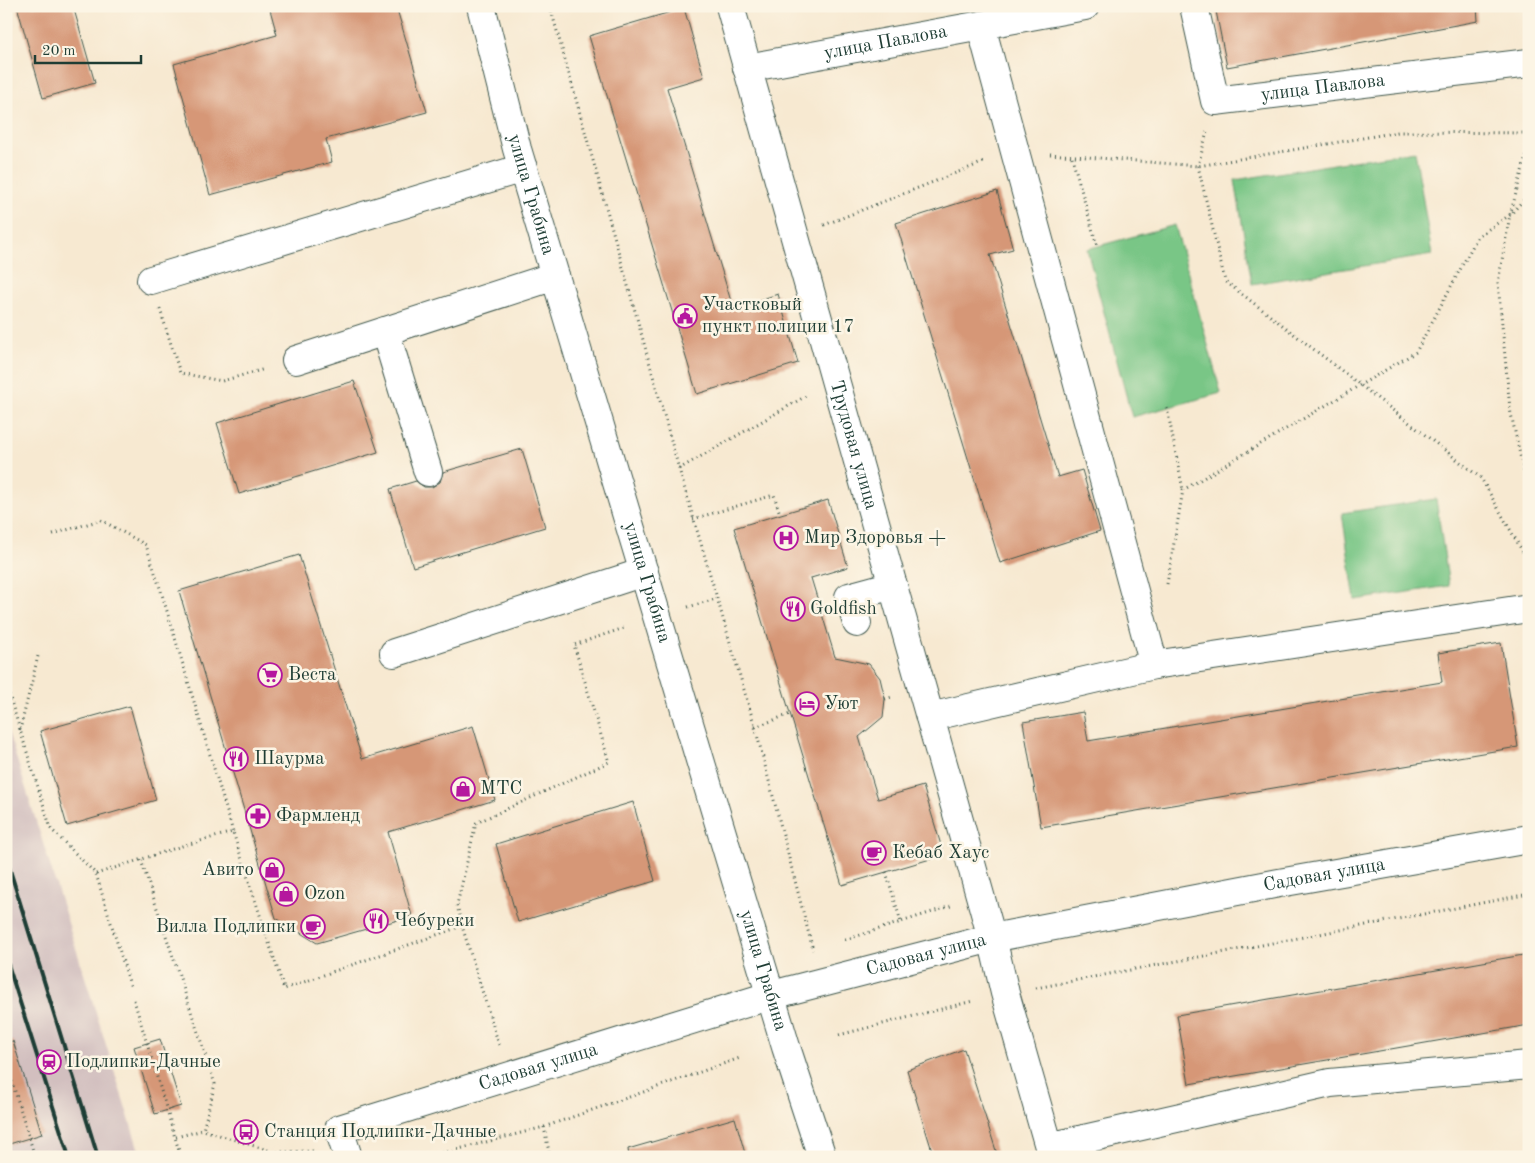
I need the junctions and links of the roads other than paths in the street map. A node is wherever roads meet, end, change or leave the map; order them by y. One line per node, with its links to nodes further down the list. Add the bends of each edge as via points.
1 (481, 6): 8 (street, улица Грабина)
2 (730, 6): 7 (street, Трудовая улица)
3 (1084, 6): 5 (street, улица Павлова)
4 (1194, 6): 6 (street, улица Павлова, via 1215,101)
5 (981, 26): 7 (street, улица Павлова); 19 (street)
6 (1529, 63)
7 (747, 68): 15 (street, Трудовая улица)
8 (523, 168): 9 (street, улица Грабина); 10 (street)
9 (555, 276): 11 (street); 14 (street, улица Грабина)
10 (151, 280)
11 (385, 331): 12 (street); 13 (street)
12 (296, 360)
13 (428, 472)
14 (644, 572): 18 (street); 23 (street, улица Грабина)
15 (892, 585): 17 (street, via 850,597); 20 (street, Трудовая улица)
16 (1529, 608): 19 (street)
17 (857, 622)
18 (394, 653)
19 (1154, 665): 20 (street)
20 (930, 717): 22 (street, Трудовая улица)
21 (1529, 839): 22 (street, Садовая улица)
22 (992, 938): 23 (street, Садовая улица); 25 (street, Трудовая улица)
23 (772, 996): 26 (street, Садовая улица, via 339,1129); 27 (street, улица Грабина)
24 (1529, 1065): 25 (street, via 1330,1083)
25 (1050, 1152)
26 (348, 1157)
27 (822, 1157)

